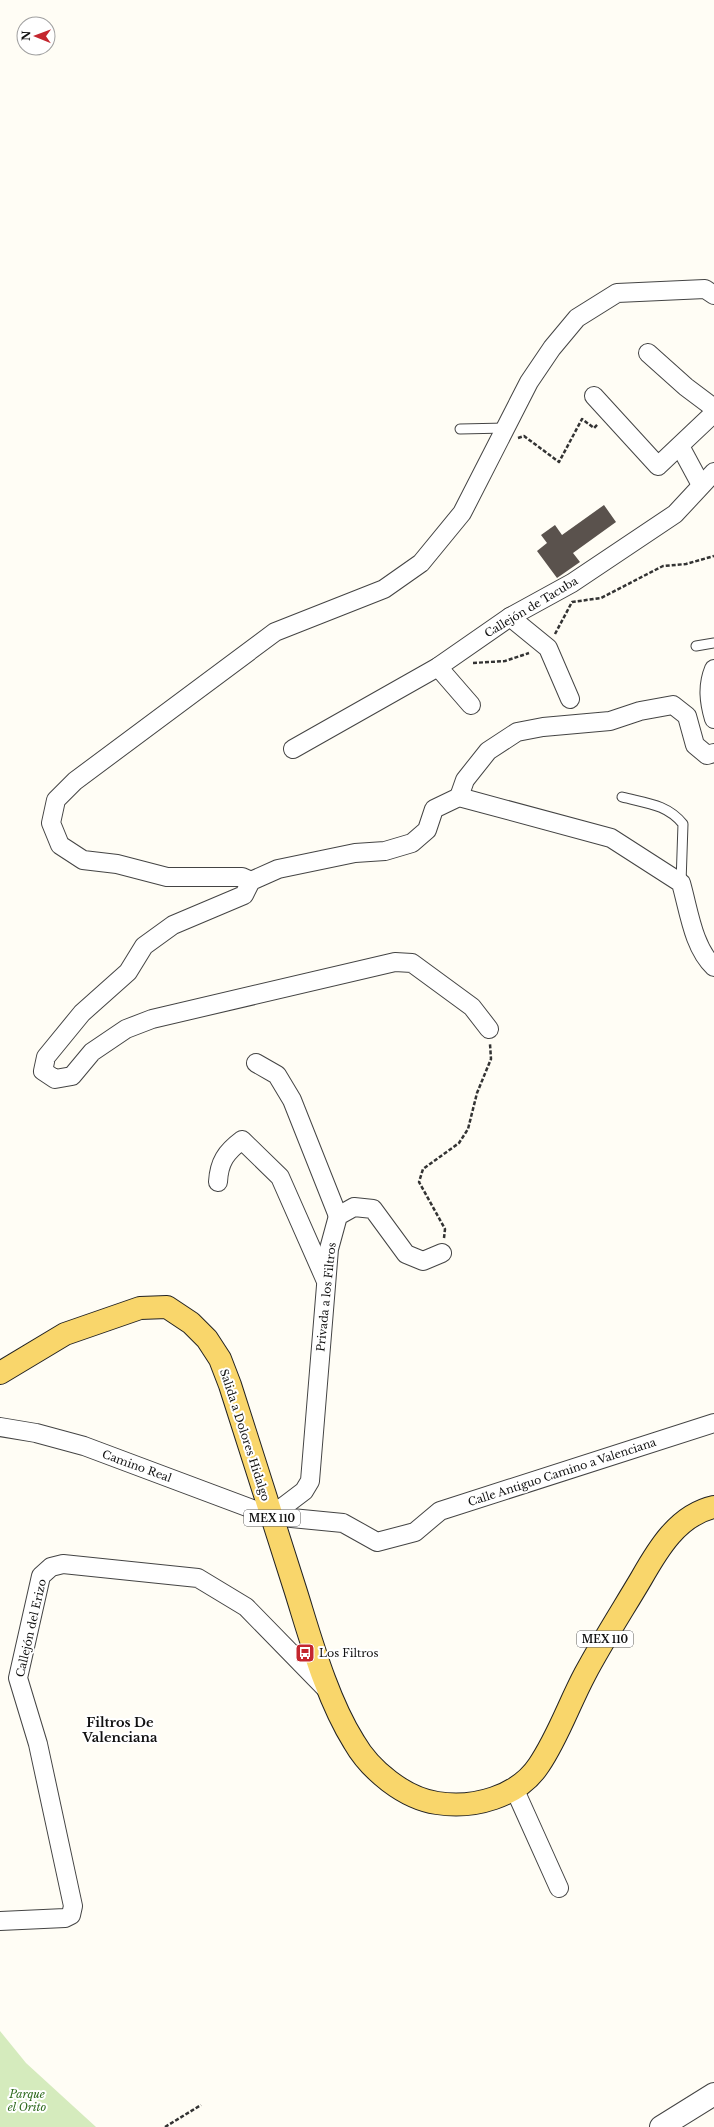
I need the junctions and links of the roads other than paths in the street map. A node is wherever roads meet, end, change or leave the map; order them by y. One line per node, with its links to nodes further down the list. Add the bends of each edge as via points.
1 (714, 295): 6 (street, via 706,289 617,293 577,318 529,382)
2 (648, 354): 4 (street)
3 (594, 396): 8 (street, via 658,466)
4 (714, 408)
5 (714, 413): 8 (street)
6 (506, 428): 7 (lane); 23 (street, via 462,513 421,563 384,589 275,632 75,781 56,800 51,823 60,845 83,860 117,864 167,877 242,877)
7 (460, 429)
8 (680, 446): 10 (street)
9 (714, 472): 10 (street, Callejón de Tacuba)
10 (700, 485): 11 (street, Callejón de Tacuba, via 675,514 572,583)
11 (510, 617): 14 (street, Callejón de Tacuba); 16 (street, via 548,648)
12 (714, 643): 13 (lane)
13 (696, 646)
14 (438, 667): 17 (street); 19 (street, Callejón de Tacuba)
15 (714, 669): 18 (street, via 711,675 709,702)
16 (570, 699)
17 (471, 705)
18 (714, 719)
19 (293, 749)
20 (714, 753): 21 (street, via 708,755 695,745 687,716 673,705 640,711 610,721 543,727 517,732 488,751 465,780)
21 (458, 797): 23 (street, via 434,809 427,830 412,843 385,851 355,853 278,869); 24 (street, via 611,838)
22 (622, 797): 24 (lane, via 658,805 675,813 683,824)
23 (251, 881): 26 (street, via 244,894 173,925 144,946 128,972 68,1029 46,1058 43,1070 55,1079 72,1076 92,1052 126,1029 152,1019 395,962 412,963 472,1007)
24 (681, 883): 25 (street, via 705,959)
25 (714, 967)
26 (490, 1029)
27 (256, 1063): 29 (street, via 277,1075 292,1100)
28 (218, 1182): 31 (street, via 219,1168 231,1149 242,1140 280,1178)
29 (338, 1216): 30 (street, via 354,1207 373,1209 406,1254 423,1261); 31 (street, Privada a los Filtros, via 329,1249)
30 (442, 1253)
31 (326, 1282): 36 (street, Privada a los Filtros, via 310,1482 304,1491)
32 (0, 1373): 36 (main road, Salida a Dolores Hidalgo / MEX 110, via 65,1334 140,1308 167,1307 191,1322 207,1339 220,1359)
33 (714, 1423): 36 (street, Calle Antiguo Camino a Valenciana, via 440,1511 415,1532 377,1542 343,1524)
34 (0, 1427): 36 (street, Camino Real, via 36,1433 84,1446)
35 (714, 1507): 38 (main road, Salida a Dolores Hidalgo / MEX 110, via 704,1509 680,1525 657,1551 585,1674 539,1766)
36 (271, 1516): 37 (main road, Salida a Dolores Hidalgo / MEX 110)
37 (331, 1694): 38 (main road, Salida a Dolores Hidalgo / MEX 110, via 354,1743 378,1771 401,1790 431,1802 455,1806 504,1795); 40 (street, Callejón del Erizo, via 246,1607 198,1578 63,1564 51,1567 41,1576 18,1678 38,1744 73,1906 71,1914 64,1918)
38 (514, 1788): 39 (street)
39 (559, 1888)
40 (0, 1921)
41 (714, 2094): 42 (street)
42 (661, 2127)

